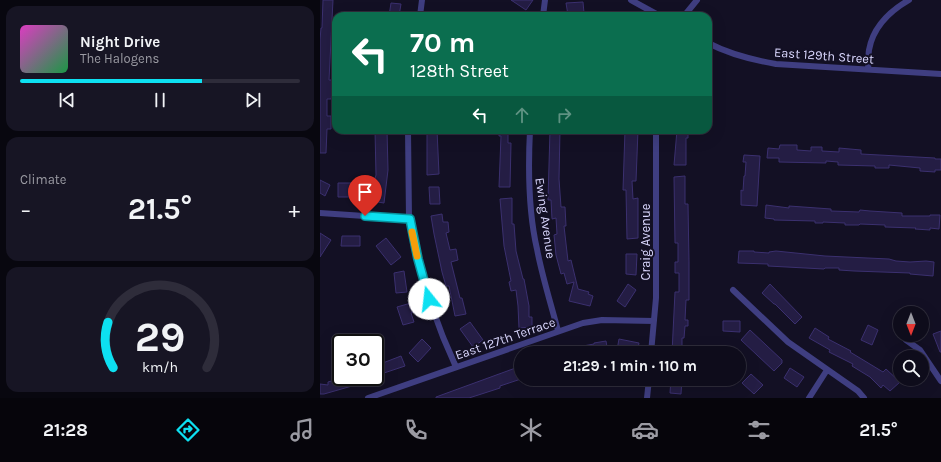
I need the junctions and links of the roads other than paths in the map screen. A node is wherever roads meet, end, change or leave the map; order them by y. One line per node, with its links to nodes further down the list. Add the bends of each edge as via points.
1 (422, 0): 6 (street)
2 (545, 0): 7 (street)
3 (631, 0): 8 (street)
4 (697, 0): 9 (street)
5 (909, 0): 11 (street, via 896,7 874,34 869,50)
6 (420, 12)
7 (544, 12)
8 (653, 12)
9 (687, 12)
10 (712, 45): 11 (street, East 129th Street, via 776,64)
11 (868, 69): 12 (street, East 129th Street)
12 (941, 74)
13 (408, 134): 17 (street)
14 (530, 134): 20 (street, Ewing Avenue, via 529,171 536,248)
15 (656, 134): 19 (street, Craig Avenue)
16 (320, 213): 17 (street)
17 (410, 219): 23 (street, via 429,299)
18 (733, 290): 24 (street, via 788,342)
19 (654, 321): 20 (street, East 127th Terrace, via 602,320); 22 (street, Craig Avenue)
20 (558, 331): 23 (street, East 127th Terrace)
21 (909, 342): 25 (street, via 920,350)
22 (652, 346)
23 (456, 367): 27 (street, East 127th Terrace)
24 (827, 370): 29 (street); 30 (street)
25 (941, 381)
26 (648, 386): 28 (street)
27 (368, 398)
28 (647, 398)
29 (809, 398)
30 (864, 398)

